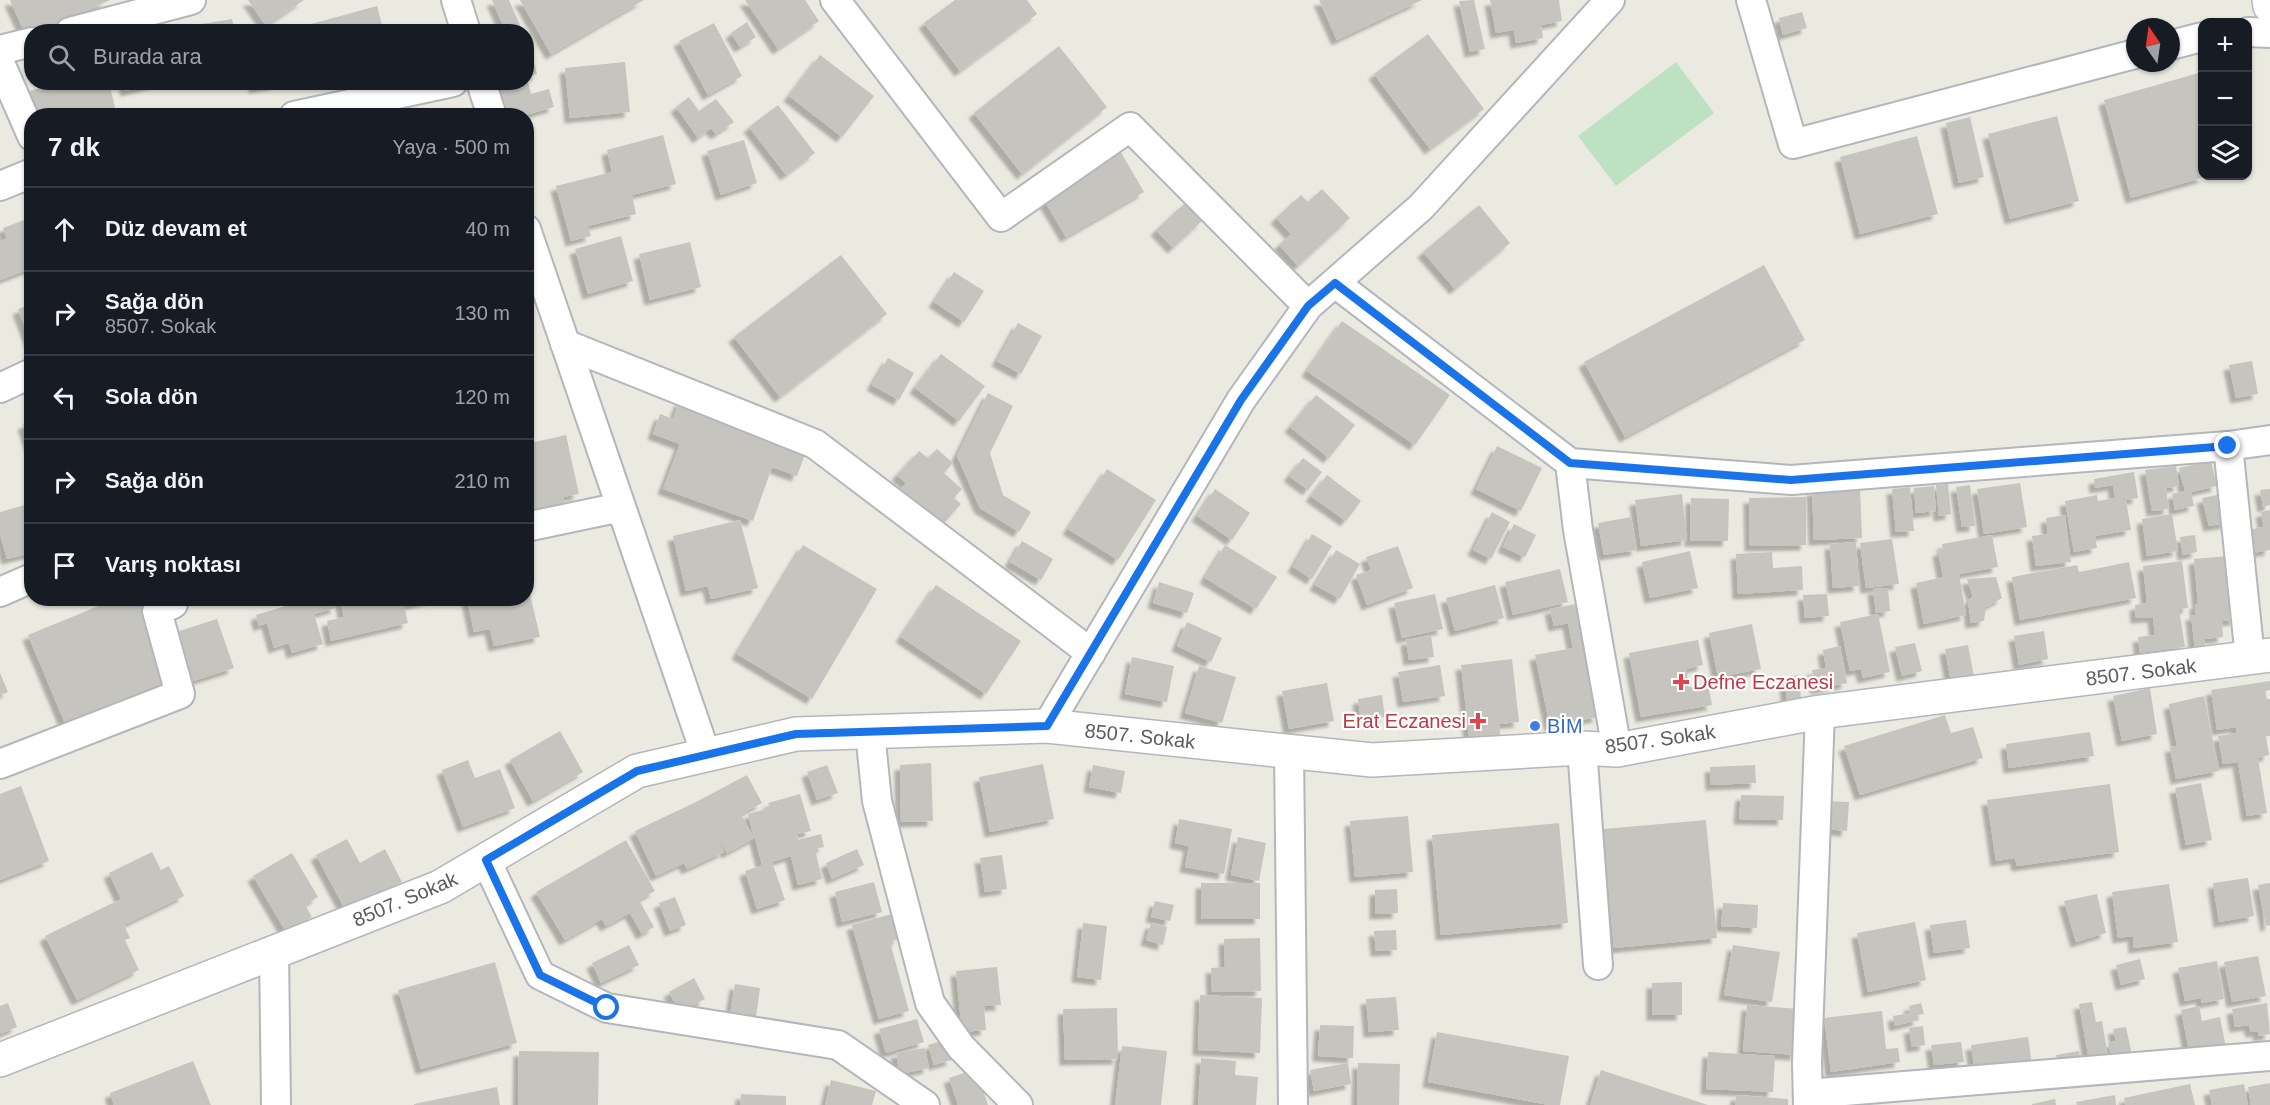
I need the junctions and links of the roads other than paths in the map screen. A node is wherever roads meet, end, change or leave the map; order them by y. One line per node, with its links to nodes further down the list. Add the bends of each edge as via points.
1 (191, 0): 8 (street)
2 (456, 0): 9 (street)
3 (835, 0): 27 (street, via 1001,217 1130,127)
4 (1610, 0): 26 (street, via 1420,207)
5 (1751, 0): 16 (street, via 1793,144)
6 (2269, 0): 7 (street)
7 (2270, 6)
8 (100, 24)
9 (464, 24)
10 (2252, 32): 11 (street)
11 (2270, 33)
12 (2198, 38): 13 (street)
13 (2180, 43)
14 (24, 44): 15 (street)
15 (0, 50)
16 (2126, 56)
17 (0, 63): 22 (street)
18 (416, 90): 20 (street)
19 (484, 90): 21 (street)
20 (331, 108)
21 (489, 108)
22 (24, 118)
23 (24, 176): 24 (street)
24 (0, 186)
25 (534, 254): 28 (street)
26 (1335, 283): 27 (street); 33 (street)
27 (1308, 306): 39 (street, via 1241,400)
28 (565, 344): 34 (street); 39 (street, via 815,444)
29 (24, 377): 30 (street)
30 (0, 388)
31 (2270, 440): 32 (street)
32 (2228, 446): 33 (street, via 1791,480); 40 (street)
33 (1570, 463): 45 (street)
34 (621, 507): 35 (street); 47 (street)
35 (534, 525)
36 (24, 582): 37 (street)
37 (0, 592)
38 (167, 606): 48 (street, via 157,611 180,694)
39 (1091, 653): 42 (street)
40 (2260, 656): 41 (street, 8507. Sokak)
41 (1820, 712): 45 (street, 8507. Sokak); 54 (street)
42 (1047, 726): 43 (street, 8507. Sokak); 46 (street, 8507. Sokak)
43 (870, 732): 47 (street, 8507. Sokak, via 796,734); 57 (street, via 877,801 930,1003 962,1047)
44 (1582, 748): 45 (street, 8507. Sokak); 46 (street, 8507. Sokak, via 1372,760); 51 (street)
45 (1617, 750)
46 (1289, 751): 58 (street)
47 (706, 755): 49 (street, 8507. Sokak, via 637,771)
48 (0, 764)
49 (486, 860): 50 (street, 8507. Sokak, via 440,888); 56 (street, via 540,975 607,1008 838,1045)
50 (274, 952): 53 (street, 8507. Sokak); 55 (street)
51 (1598, 965)
52 (2270, 1056): 54 (street)
53 (0, 1060)
54 (1808, 1100)
55 (276, 1105)
56 (925, 1105)
57 (1018, 1105)
58 (1293, 1105)

